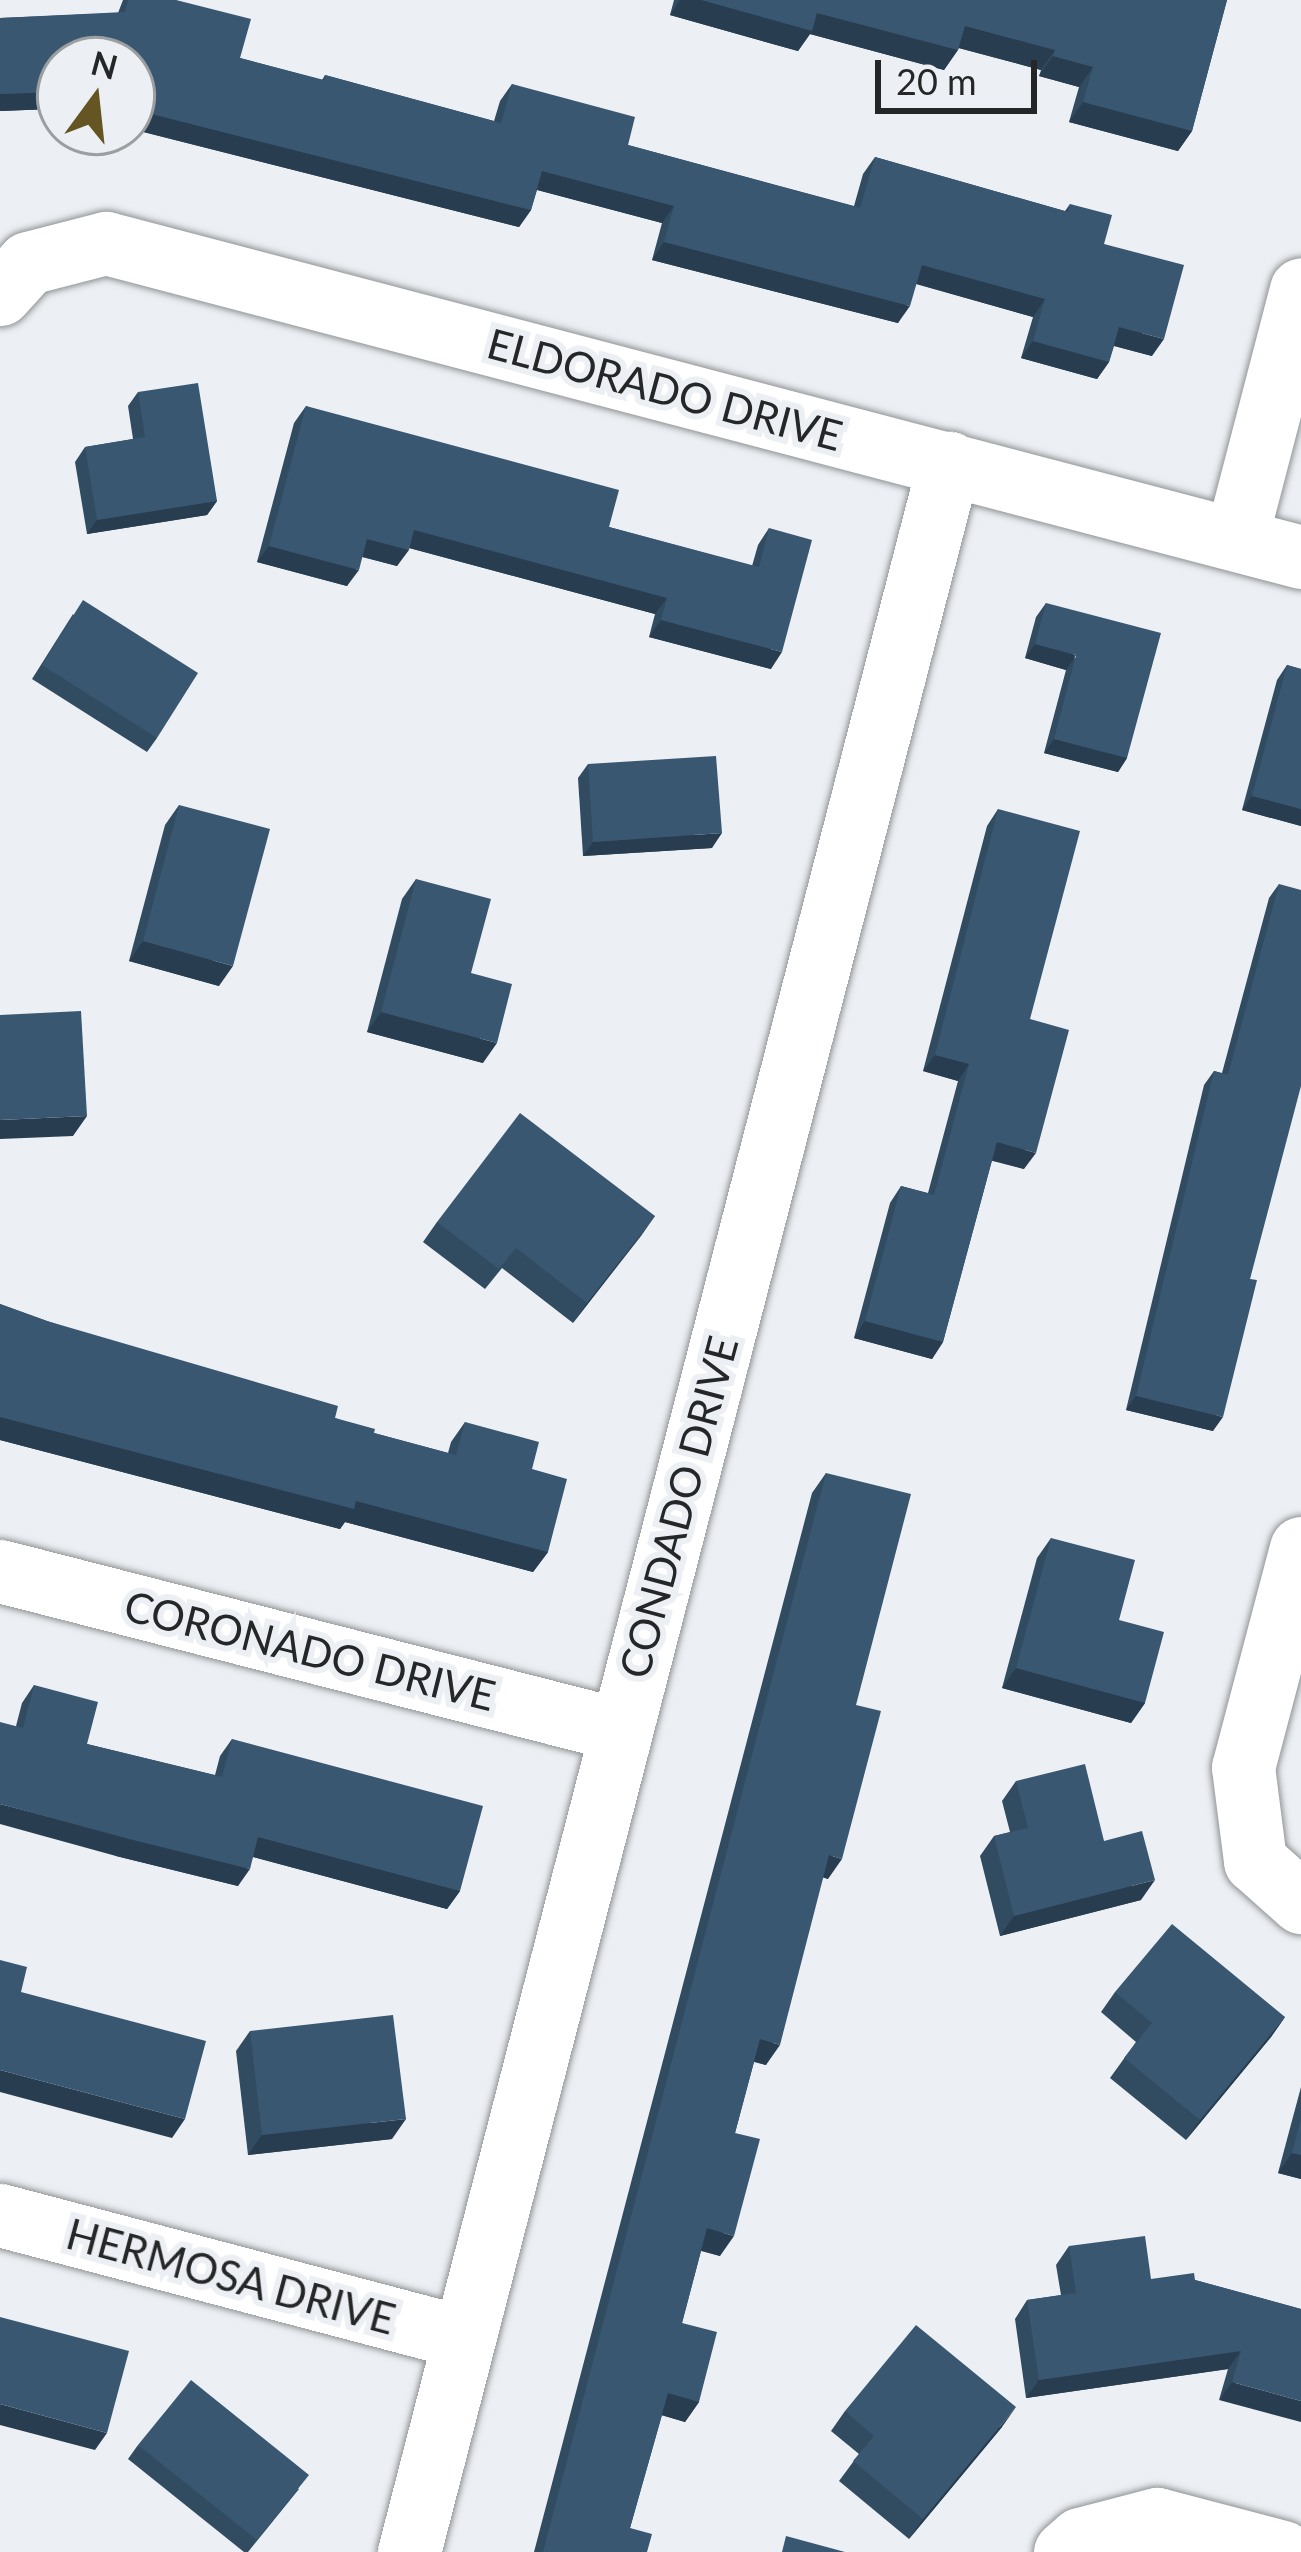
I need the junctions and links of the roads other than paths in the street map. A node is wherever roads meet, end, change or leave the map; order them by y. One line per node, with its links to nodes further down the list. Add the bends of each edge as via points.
1 (14, 279): 3 (street, ELDORADO DRIVE, via 106,243)
2 (1301, 289): 4 (street)
3 (949, 464): 4 (street, ELDORADO DRIVE); 8 (street, CONDADO DRIVE)
4 (1236, 539): 5 (street, ELDORADO DRIVE)
5 (1301, 557)
6 (1301, 1548): 9 (street, via 1243,1767 1255,1861)
7 (0, 1570): 8 (street, CORONADO DRIVE)
8 (620, 1730): 11 (street, CONDADO DRIVE)
9 (1301, 1902)
10 (0, 2215): 11 (street, HERMOSA DRIVE)
11 (463, 2337): 13 (street, CONDADO DRIVE)
12 (1072, 2545): 14 (street, via 1157,2519)
13 (409, 2552)
14 (1283, 2552)

